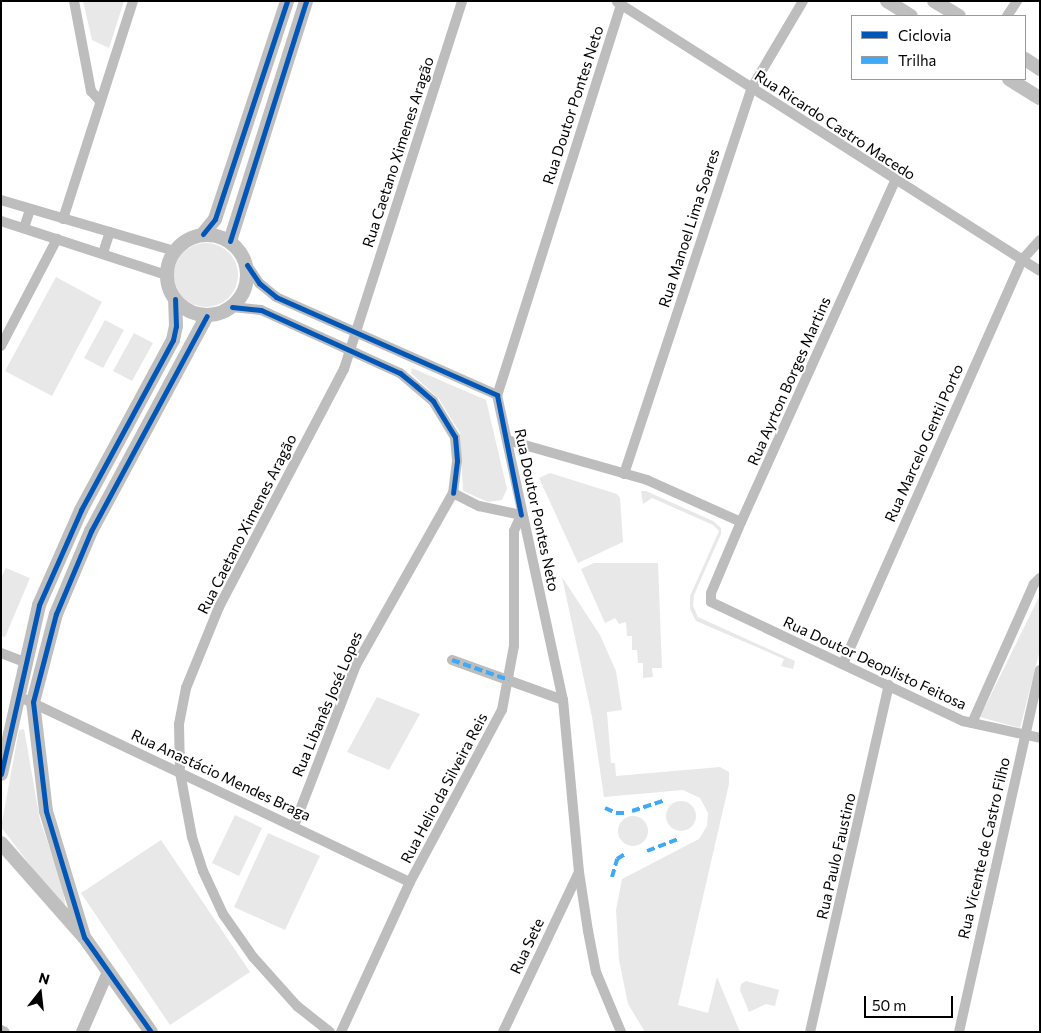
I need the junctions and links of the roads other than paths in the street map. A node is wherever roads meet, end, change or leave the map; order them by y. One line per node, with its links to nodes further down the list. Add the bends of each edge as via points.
1 (74, 1): 21 (street, via 90,90)
2 (133, 1): 21 (street)
3 (287, 1): 16 (main road)
4 (306, 1): 17 (main road)
5 (462, 1): 42 (street, Rua Caetano Ximenes Aragão)
6 (803, 1): 19 (street, Rua Manoel Lima Soares)
7 (887, 1): 11 (main road)
8 (934, 1): 12 (main road)
9 (1017, 1): 13 (street)
10 (618, 3): 19 (street, Rua Ricardo Castro Macedo); 47 (street, Rua Doutor Pontes Neto)
11 (909, 15)
12 (957, 15)
13 (1008, 15)
14 (1026, 60): 15 (main road)
15 (1040, 69)
16 (264, 71): 17 (main road); 29 (main road, via 215,219)
17 (281, 78): 32 (main road)
18 (1011, 80): 20 (main road)
19 (751, 89): 22 (street, Rua Ricardo Castro Macedo); 51 (street, Rua Manoel Lima Soares)
20 (1040, 98)
21 (100, 101): 25 (street)
22 (895, 182): 35 (street, Rua Ricardo Castro Macedo); 54 (street, Rua Ayrton Borges Martins)
23 (1, 200): 24 (street)
24 (30, 209): 25 (street); 27 (street)
25 (63, 219): 28 (street)
26 (1, 221): 27 (street)
27 (24, 228): 30 (street)
28 (110, 232): 33 (street); 34 (street)
29 (203, 234): 32 (main road); 33 (main road, via 187,240)
30 (58, 239): 34 (street); 43 (street)
31 (1040, 240): 35 (street, Rua Marcelo Gentil Porto)
32 (230, 241): 36 (main road, via 241,251)
33 (174, 251): 38 (main road)
34 (103, 253): 38 (street)
35 (1022, 260): 37 (street, Rua Ricardo Castro Macedo); 62 (street, Rua Marcelo Gentil Porto)
36 (247, 265): 40 (main road, via 246,289); 42 (street, via 259,283 276,297)
37 (1040, 271)
38 (166, 275): 39 (main road)
39 (175, 300): 41 (main road, via 189,311); 48 (main road, via 176,326 172,340)
40 (232, 308): 41 (main road); 44 (street, via 261,310)
41 (207, 316): 49 (main road)
42 (357, 332): 44 (street, Rua Caetano Ximenes Aragão); 45 (street)
43 (1, 346)
44 (352, 349): 46 (street); 72 (street, Rua Caetano Ximenes Aragão, via 219,607 198,657 186,688 178,724)
45 (406, 356): 46 (street); 47 (street)
46 (400, 373): 52 (street, via 433,401 455,437 457,461)
47 (497, 395): 50 (street, Rua Doutor Pontes Neto)
48 (135, 408): 49 (main road); 55 (main road)
49 (152, 418): 56 (main road, via 91,531)
50 (507, 440): 51 (street); 53 (street, Rua Doutor Pontes Neto)
51 (624, 474): 54 (street, via 647,480)
52 (453, 494): 53 (street, via 478,506); 74 (street, Rua Libanês José Lopes, via 356,665)
53 (521, 515): 64 (street, Rua Helio da Silveira Reis, via 514,531 516,599); 67 (street, Rua Doutor Pontes Neto)
54 (741, 522): 58 (street, Rua Ayrton Borges Martins)
55 (58, 560): 56 (main road); 61 (main road, via 39,605)
56 (75, 568): 68 (main road, via 56,614)
57 (1040, 578): 69 (street, via 1034,584)
58 (711, 593): 62 (street, Rua Doutor Deoplisto Feitosa, via 711,602 717,607)
59 (1, 653): 61 (street)
60 (452, 660): 64 (street)
61 (25, 662): 66 (main road)
62 (843, 664): 65 (street, Rua Doutor Deoplisto Feitosa)
63 (1040, 670): 70 (street, Rua Vicente de Castro Filho)
64 (509, 680): 67 (street); 77 (street, Rua Helio da Silveira Reis, via 502,710 491,734)
65 (889, 685): 69 (street, Rua Doutor Deoplisto Feitosa); 88 (street, Rua Paulo Faustino)
66 (18, 696): 68 (street, Rua Anastácio Mendes Braga); 73 (main road)
67 (563, 700): 76 (street, Rua Doutor Pontes Neto)
68 (33, 702): 72 (street, Rua Anastácio Mendes Braga); 78 (main road, via 46,812)
69 (972, 723): 70 (street, Rua Doutor Deoplisto Feitosa)
70 (1025, 734): 71 (street, Rua Doutor Deoplisto Feitosa); 89 (street, Rua Vicente de Castro Filho)
71 (1040, 738)
72 (180, 772): 74 (street, Rua Anastácio Mendes Braga); 84 (street, Rua Caetano Ximenes Aragão, via 192,837 223,914 253,957 297,1006)
73 (1, 774)
74 (294, 826): 77 (street, Rua Anastácio Mendes Braga)
75 (1, 843): 78 (main road)
76 (579, 872): 86 (street, Rua Sete); 87 (street, Rua Doutor Pontes Neto, via 596,972)
77 (410, 882): 85 (street, Rua Helio da Silveira Reis)
78 (84, 937): 79 (main road)
79 (108, 972): 82 (street); 83 (main road)
80 (1, 1030): 81 (street)
81 (5, 1032)
82 (82, 1032)
83 (151, 1032)
84 (330, 1032)
85 (341, 1032)
86 (503, 1032)
87 (621, 1032)
88 (810, 1032)
89 (959, 1032)

